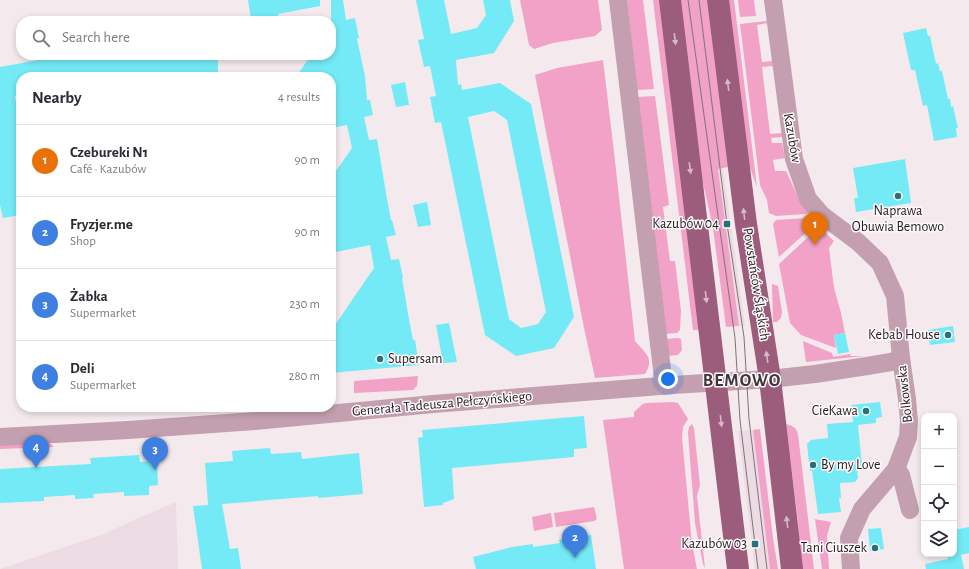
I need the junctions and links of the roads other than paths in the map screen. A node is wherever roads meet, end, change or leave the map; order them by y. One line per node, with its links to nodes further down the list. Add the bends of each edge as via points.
1 (618, 0): 8 (street)
2 (670, 0): 7 (main road, one-way to 7)
3 (718, 0): 6 (main road, Powstańców Śląskich, one-way to 3, via 746,224)
4 (773, 0): 5 (street, Kazubów, via 794,159 808,199 822,215 858,242 880,263 895,296)
5 (901, 358): 6 (street, Bolkowska, via 867,366); 10 (street, Bolkowska, via 909,421 908,437)
6 (770, 379): 7 (street, Bolkowska); 13 (main road, Powstańców Śląskich, one-way to 6)
7 (716, 382): 8 (street, Generała Tadeusza Pełczyńskiego); 12 (main road, one-way to 12)
8 (664, 386): 9 (street, Generała Tadeusza Pełczyńskiego, via 255,421)
9 (0, 437)
10 (896, 469): 11 (street, via 901,474); 14 (street, Bolkowska, via 862,509 856,521 849,538)
11 (910, 510)
12 (738, 569)
13 (792, 569)
14 (852, 569)

